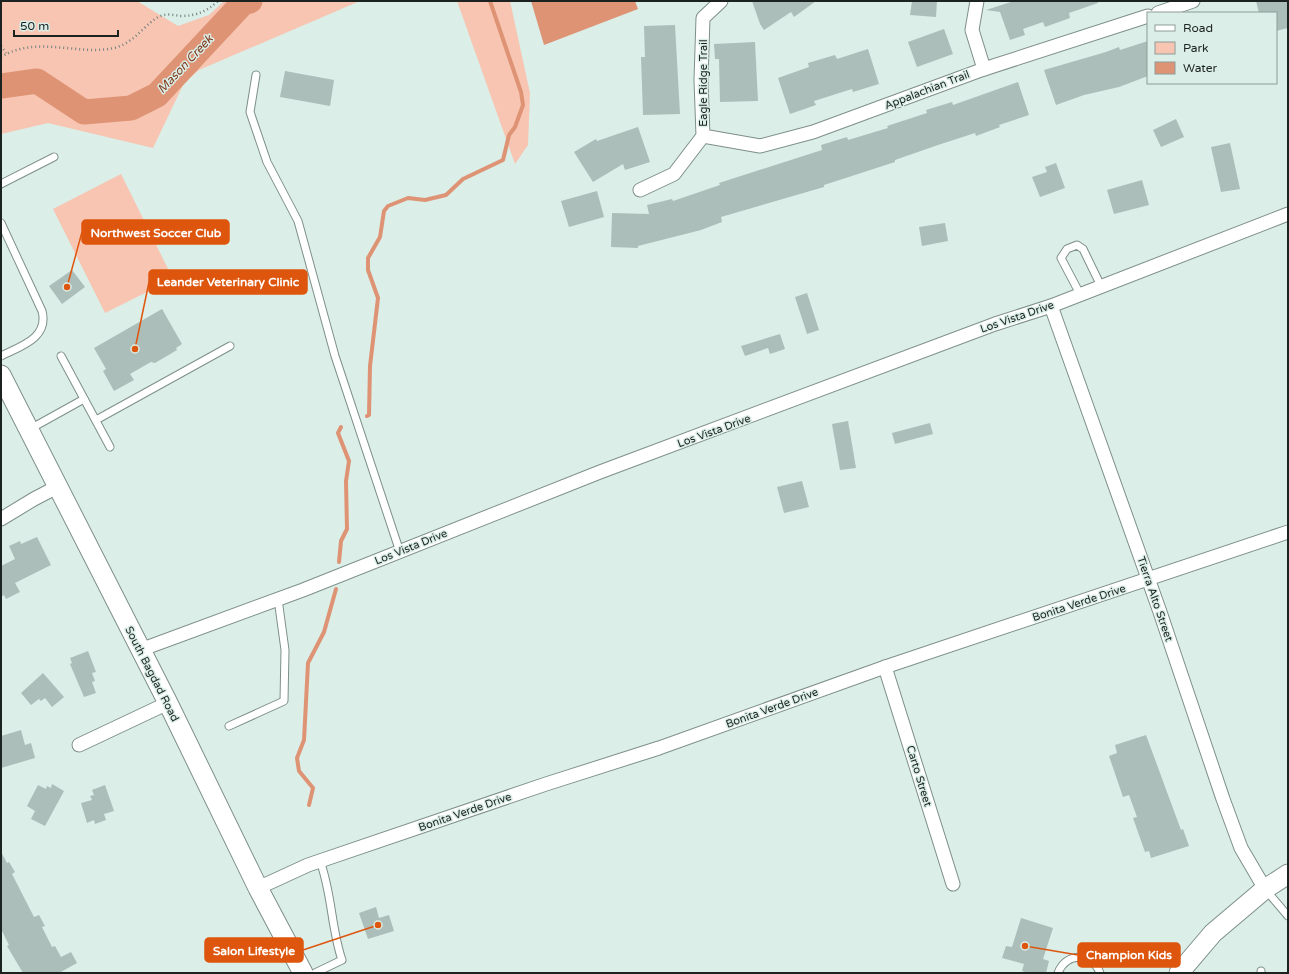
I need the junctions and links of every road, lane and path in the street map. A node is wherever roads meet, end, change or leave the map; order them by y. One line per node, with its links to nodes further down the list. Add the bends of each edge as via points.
1 (218, 1): 8 (path, via 196,15 165,15 157,18 126,44 113,48 33,47 15,49)
2 (721, 1): 12 (street, Eagle Ridge Trail, via 703,18)
3 (977, 1): 10 (street, via 972,30)
4 (1192, 1): 5 (street)
5 (1161, 12)
6 (1147, 16): 10 (street, Appalachian Trail)
7 (1, 46): 8 (path)
8 (6, 54): 9 (path)
9 (1, 57)
10 (984, 69): 12 (street, Appalachian Trail, via 813,132 760,146)
11 (256, 75): 32 (lane, via 250,112 267,162 298,221 335,356)
12 (703, 136): 15 (street, Eagle Ridge Trail, via 674,174)
13 (54, 157): 14 (lane)
14 (1, 184)
15 (640, 190)
16 (1288, 214): 18 (street, Los Vista Drive)
17 (1, 223): 22 (lane, via 42,311 44,321 40,333 32,341)
18 (1101, 286): 19 (street, Los Vista Drive); 19 (lane, via 1083,250 1077,245 1067,248 1061,258)
19 (1080, 294): 20 (street, Los Vista Drive)
20 (1051, 306): 32 (street, Los Vista Drive, via 995,324 600,472); 33 (street, Tierra Alto Street)
21 (230, 346): 26 (lane)
22 (1, 356)
23 (61, 356): 25 (lane)
24 (1, 375): 27 (main road, South Bagdad Road)
25 (84, 399): 26 (lane); 27 (lane)
26 (96, 420): 28 (lane)
27 (28, 430): 29 (main road, South Bagdad Road)
28 (110, 447)
29 (57, 487): 30 (street); 35 (main road, South Bagdad Road)
30 (1, 519)
31 (1288, 532): 33 (street, Bonita Verde Drive)
32 (400, 552): 34 (street, Los Vista Drive)
33 (1149, 580): 36 (street, Bonita Verde Drive); 44 (street, Tierra Alto Street, via 1241,848)
34 (278, 599): 35 (street, Los Vista Drive); 38 (lane, via 285,650 284,701)
35 (140, 650): 37 (main road, South Bagdad Road)
36 (885, 667): 40 (street, Bonita Verde Drive, via 659,748); 42 (street, Carto Street)
37 (168, 704): 39 (street); 43 (main road, South Bagdad Road)
38 (229, 726)
39 (79, 746)
40 (320, 861): 43 (street, Bonita Verde Drive); 47 (lane, via 327,880 335,941 342,960)
41 (1288, 874): 44 (main road)
42 (952, 884)
43 (258, 888): 46 (main road, South Bagdad Road)
44 (1265, 889): 45 (lane); 50 (main road, via 1213,933)
45 (1288, 916)
46 (303, 973)
47 (315, 973)
48 (1058, 973): 49 (lane, via 1066,961 1079,956 1093,961)
49 (1100, 973)
50 (1179, 973)

